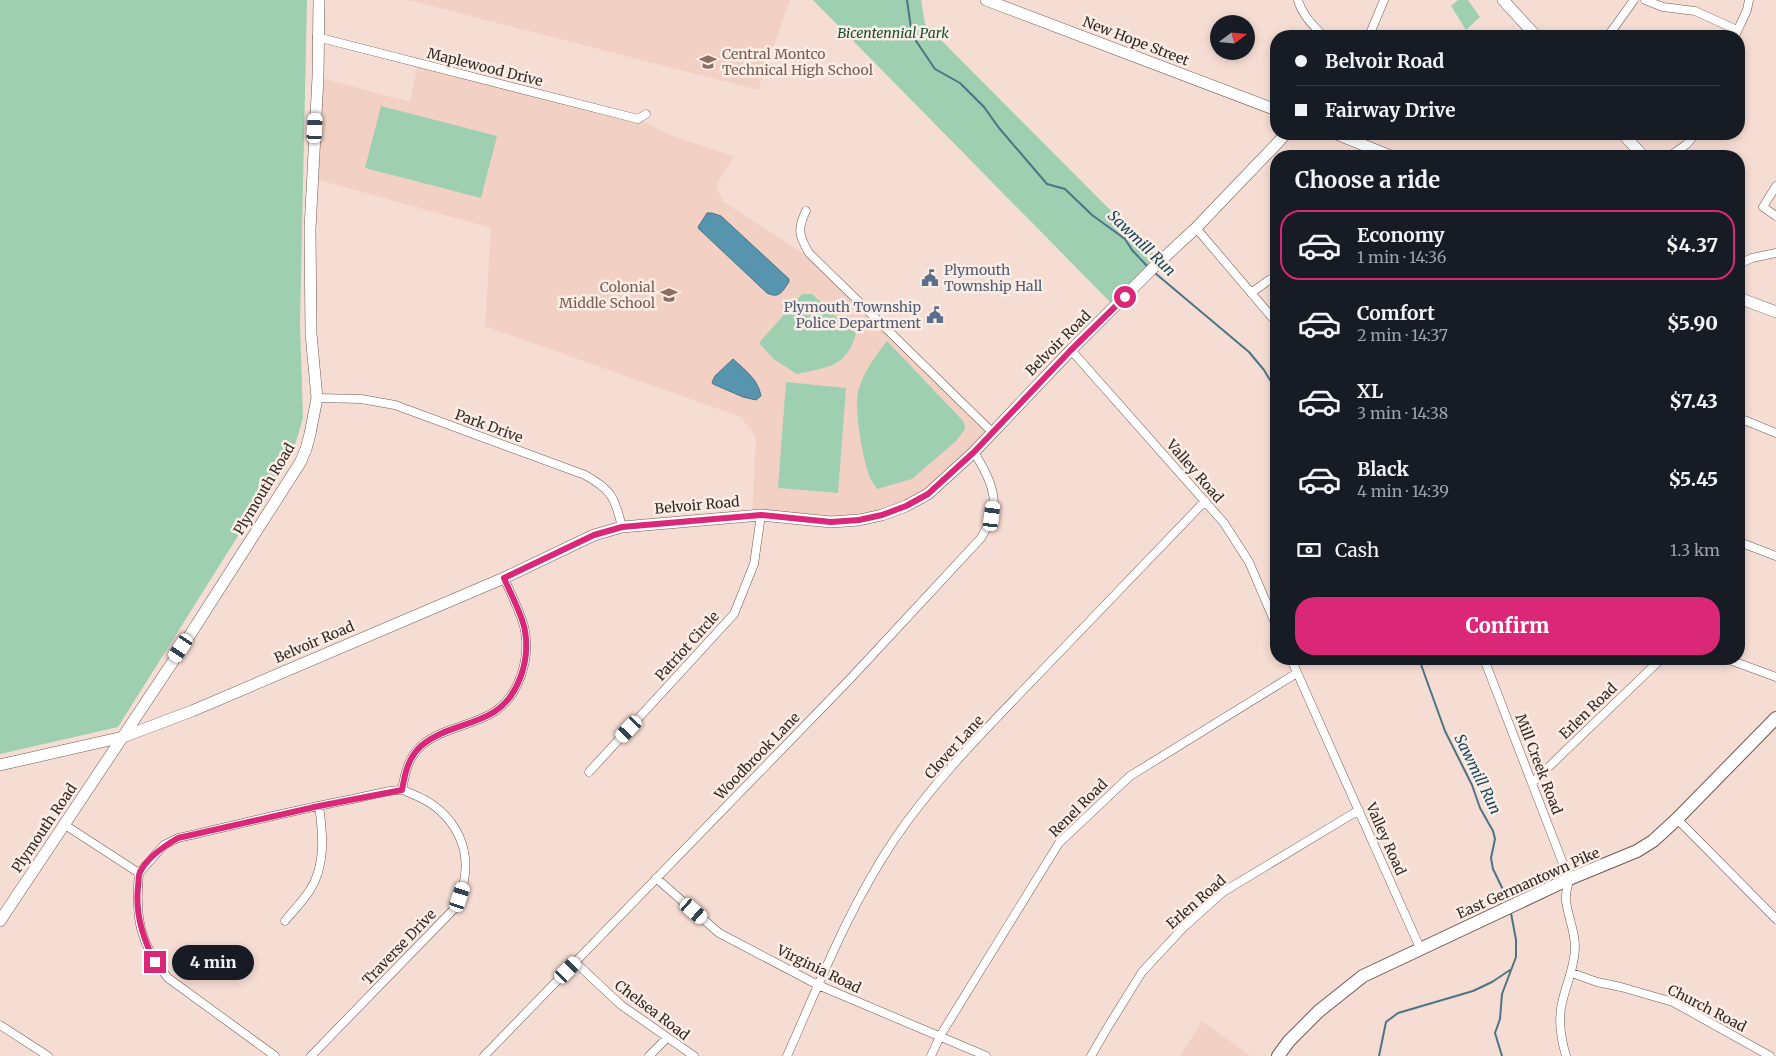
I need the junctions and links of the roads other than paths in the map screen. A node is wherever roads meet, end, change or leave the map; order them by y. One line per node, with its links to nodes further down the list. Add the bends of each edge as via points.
1 (319, 0): 15 (street, Plymouth Road)
2 (987, 0): 16 (street, New Hope Street)
3 (1298, 0): 9 (street, via 1300,9)
4 (1384, 0): 10 (street)
5 (1503, 0): 11 (street)
6 (1634, 0): 12 (street)
7 (1645, 0): 13 (street, via 1663,7 1695,11)
8 (1749, 0): 14 (street)
9 (1318, 30)
10 (1372, 30)
11 (1530, 30)
12 (1612, 30)
13 (1730, 30)
14 (1737, 30)
15 (317, 37): 17 (street, Maplewood Drive, via 638,119); 39 (street, Plymouth Road, via 310,229 311,334)
16 (1270, 108)
17 (646, 114)
18 (1280, 140): 22 (street, Belvoir Road)
19 (1351, 140): 23 (street)
20 (1628, 140): 24 (street)
21 (1690, 140): 25 (street)
22 (1271, 150)
23 (1376, 150)
24 (1638, 150)
25 (1678, 150)
26 (1270, 151): 30 (street, Belvoir Road)
27 (1776, 186): 29 (street, via 1763,207)
28 (806, 211): 41 (street, via 800,223 800,233 809,253)
29 (1776, 216)
30 (1196, 228): 34 (street); 38 (street, Belvoir Road)
31 (1776, 252): 32 (street)
32 (1745, 261)
33 (1270, 280): 34 (street)
34 (1251, 293): 37 (street)
35 (1745, 300): 36 (street)
36 (1776, 312)
37 (1270, 315)
38 (1071, 350): 41 (street, Belvoir Road); 44 (street, Valley Road)
39 (317, 398): 46 (street, Park Drive, via 361,399 395,405 585,476 610,492); 58 (street, Plymouth Road, via 300,463)
40 (1745, 420): 42 (street)
41 (992, 432): 43 (street, Belvoir Road)
42 (1776, 432)
43 (974, 452): 45 (street, Belvoir Road, via 928,494 882,515 831,522); 68 (street, Woodbrook Lane, via 987,475 994,502 992,516 981,538 850,679)
44 (1205, 501): 50 (street, Valley Road, via 1224,523 1249,562); 76 (street, Clover Lane, via 968,748 930,792 894,840 862,892)
45 (761, 515): 46 (street, Belvoir Road); 60 (street, Patriot Circle, via 754,564 734,614)
46 (622, 527): 49 (street, Belvoir Road, via 594,535)
47 (1745, 544): 48 (street)
48 (1776, 556)
49 (504, 578): 58 (street, Belvoir Road, via 192,711); 62 (street, via 525,630 523,673 505,702 494,712 422,745 407,765)
50 (1270, 611)
51 (1294, 665): 55 (street, Valley Road)
52 (1486, 665): 61 (street, Mill Creek Road)
53 (1656, 665): 61 (street, Erlen Road)
54 (1743, 665): 56 (street)
55 (1297, 673): 64 (street, Valley Road); 78 (street, Renel Road, via 1130,776 1059,842)
56 (1776, 677)
57 (1776, 718): 65 (main road, East Germantown Pike)
58 (123, 737): 59 (street, Belvoir Road); 66 (street, Plymouth Road)
59 (0, 765)
60 (589, 772)
61 (1533, 782): 69 (street, Mill Creek Road)
62 (402, 790): 63 (street); 82 (street, Traverse Drive, via 438,807 455,828 462,842 465,860 465,880 460,897 454,909)
63 (319, 806): 67 (street, via 178,838 164,845); 72 (street, via 322,827 320,868 309,892)
64 (1359, 810): 73 (street, Valley Road); 89 (street, Erlen Road, via 1223,892 1183,928 1142,972)
65 (1677, 819): 69 (main road, East Germantown Pike, via 1637,852); 70 (street)
66 (65, 825): 67 (street); 71 (street, Plymouth Road)
67 (140, 873): 81 (street, via 141,929 155,962 168,978)
68 (656, 878): 74 (street, Woodbrook Lane); 76 (street, Virginia Road, via 719,933)
69 (1569, 878): 73 (main road, East Germantown Pike); 75 (street, via 1566,899 1574,928 1575,948)
70 (1776, 919)
71 (0, 921)
72 (284, 921)
73 (1420, 948): 90 (main road, East Germantown Pike, via 1363,976 1320,1011)
74 (575, 962): 79 (street, Chelsea Road, via 621,1005); 83 (street, Woodbrook Lane)
75 (1572, 973): 91 (street, via 1561,1004 1560,1020); 92 (street, Church Road, via 1673,1002)
76 (818, 985): 78 (street, Virginia Road); 86 (street, Clover Lane)
77 (0, 1025): 80 (street)
78 (940, 1036): 87 (street, Renel Road); 88 (street, Virginia Road)
79 (667, 1038): 84 (street); 85 (street, Chelsea Road)
80 (48, 1056)
81 (275, 1056)
82 (311, 1056)
83 (484, 1056)
84 (649, 1056)
85 (694, 1056)
86 (787, 1056)
87 (931, 1056)
88 (986, 1056)
89 (1091, 1056)
90 (1278, 1056)
91 (1566, 1056)
92 (1770, 1056)

